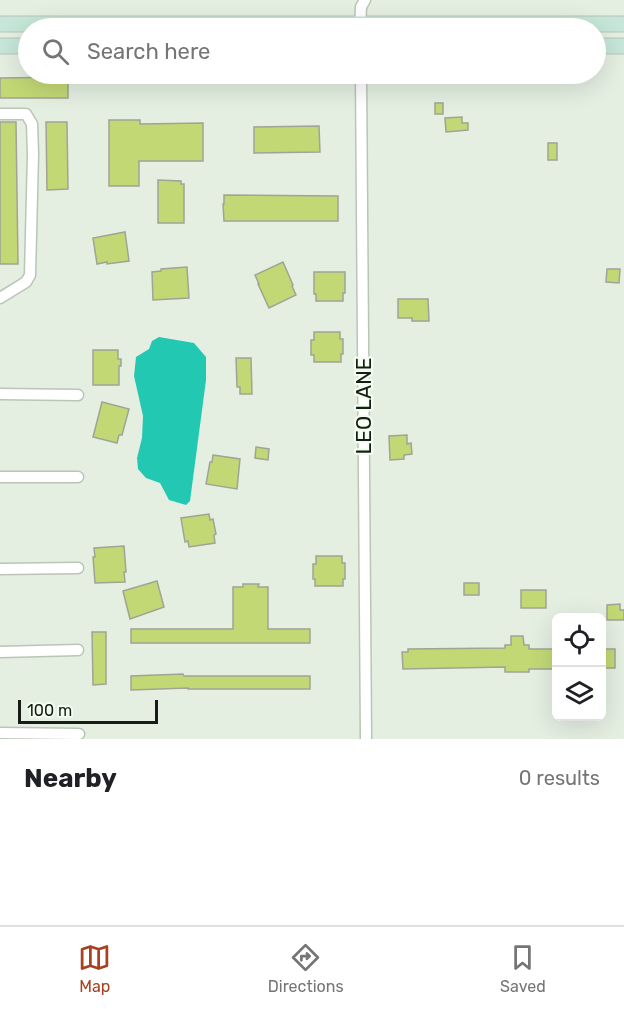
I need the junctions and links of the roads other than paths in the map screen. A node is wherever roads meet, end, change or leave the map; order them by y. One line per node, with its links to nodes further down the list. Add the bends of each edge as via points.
1 (360, 2): 2 (street)
2 (360, 18)
3 (0, 24): 4 (main road)
4 (18, 24)
5 (606, 24): 6 (main road)
6 (624, 24)
7 (0, 46): 8 (main road)
8 (18, 46)
9 (606, 46): 10 (main road)
10 (624, 46)
11 (361, 84): 24 (street, LEO LANE)
12 (0, 114): 13 (street, via 26,114 32,124 33,154 30,275 26,282)
13 (0, 298)
14 (0, 394): 15 (street)
15 (78, 395)
16 (0, 477): 17 (street)
17 (78, 477)
18 (78, 568): 19 (street)
19 (0, 569)
20 (78, 650): 21 (street)
21 (0, 652)
22 (0, 733): 23 (street)
23 (79, 734)
24 (366, 739)

